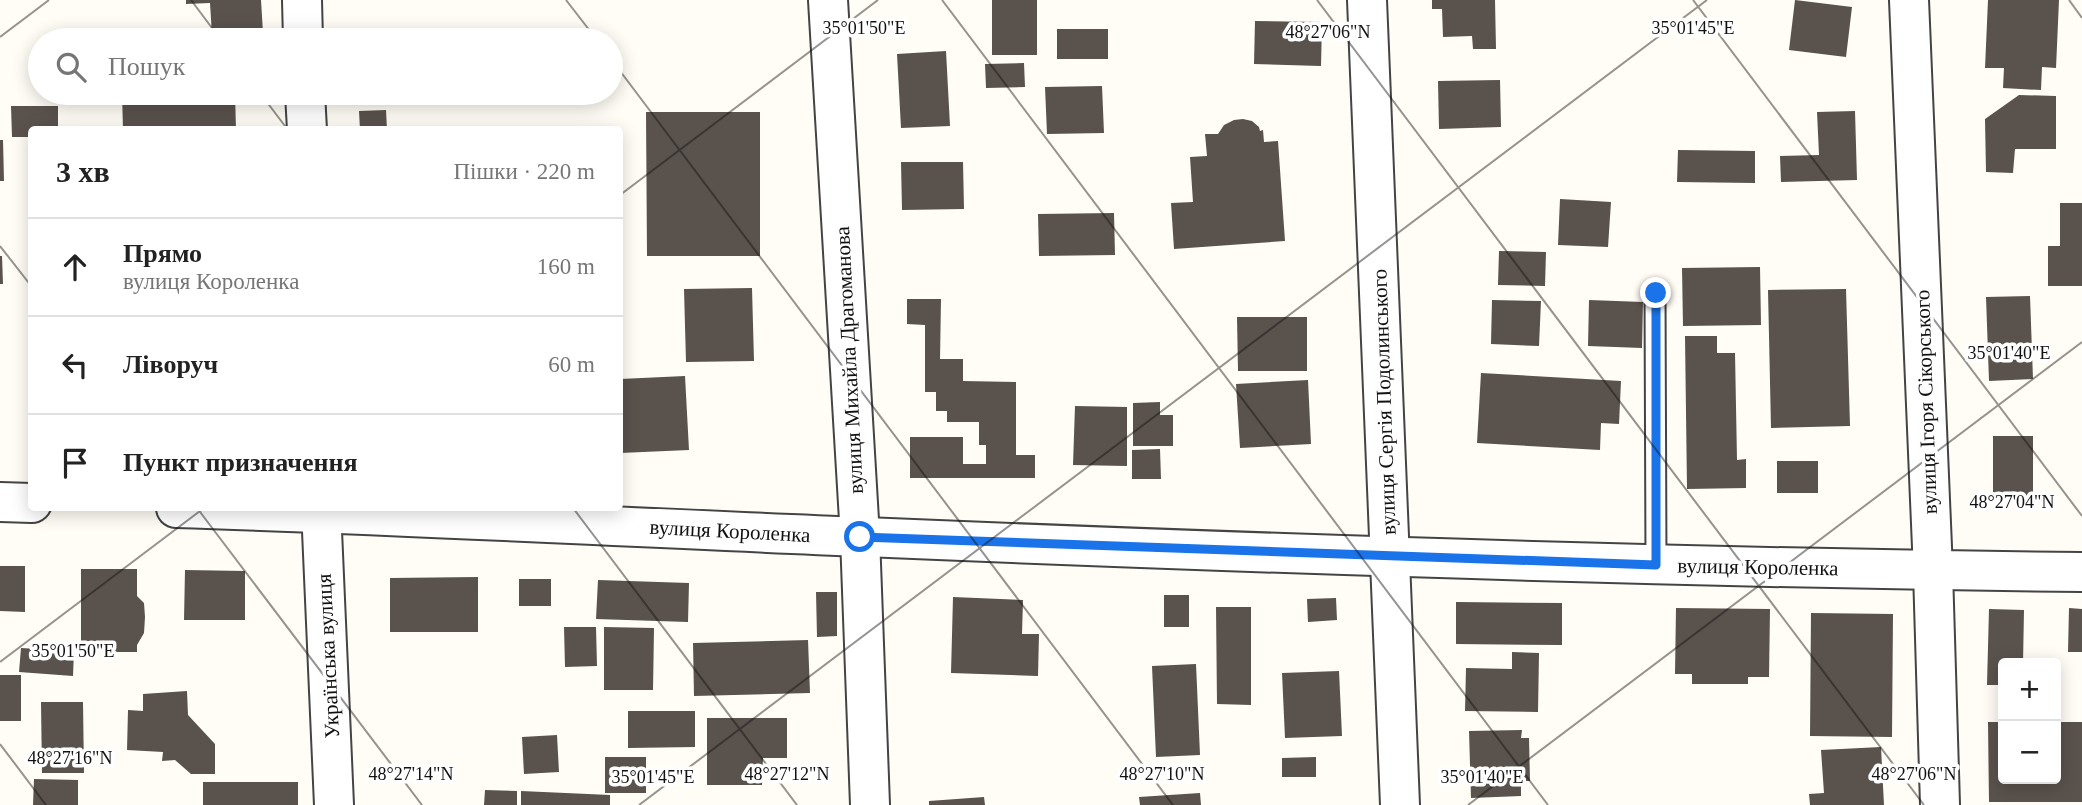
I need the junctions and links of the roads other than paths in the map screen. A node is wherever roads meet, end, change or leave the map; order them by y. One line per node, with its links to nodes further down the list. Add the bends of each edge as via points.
1 (302, 0): 5 (street)
2 (828, 0): 13 (street, вулиця Михайла Драгоманова)
3 (1367, 0): 14 (street, вулиця Сергія Подолинського)
4 (1909, 0): 16 (street, вулиця Ігоря Сікорського)
5 (303, 28)
6 (306, 105): 7 (street)
7 (307, 126)
8 (1656, 293): 15 (lane)
9 (0, 502): 10 (street)
10 (28, 503)
11 (321, 511): 18 (street, Українська вулиця)
12 (341, 511): 13 (street, вулиця Короленка)
13 (860, 537): 14 (street, вулиця Короленка); 19 (street, вулиця Михайла Драгоманова)
14 (1391, 557): 15 (street, вулиця Короленка); 20 (street, вулиця Сергія Подолинського)
15 (1656, 565): 16 (street, вулиця Короленка)
16 (1933, 571): 17 (street, вулиця Короленка); 21 (street, вулиця Ігоря Сікорського)
17 (2082, 572)
18 (334, 805)
19 (870, 805)
20 (1400, 805)
21 (1940, 805)

